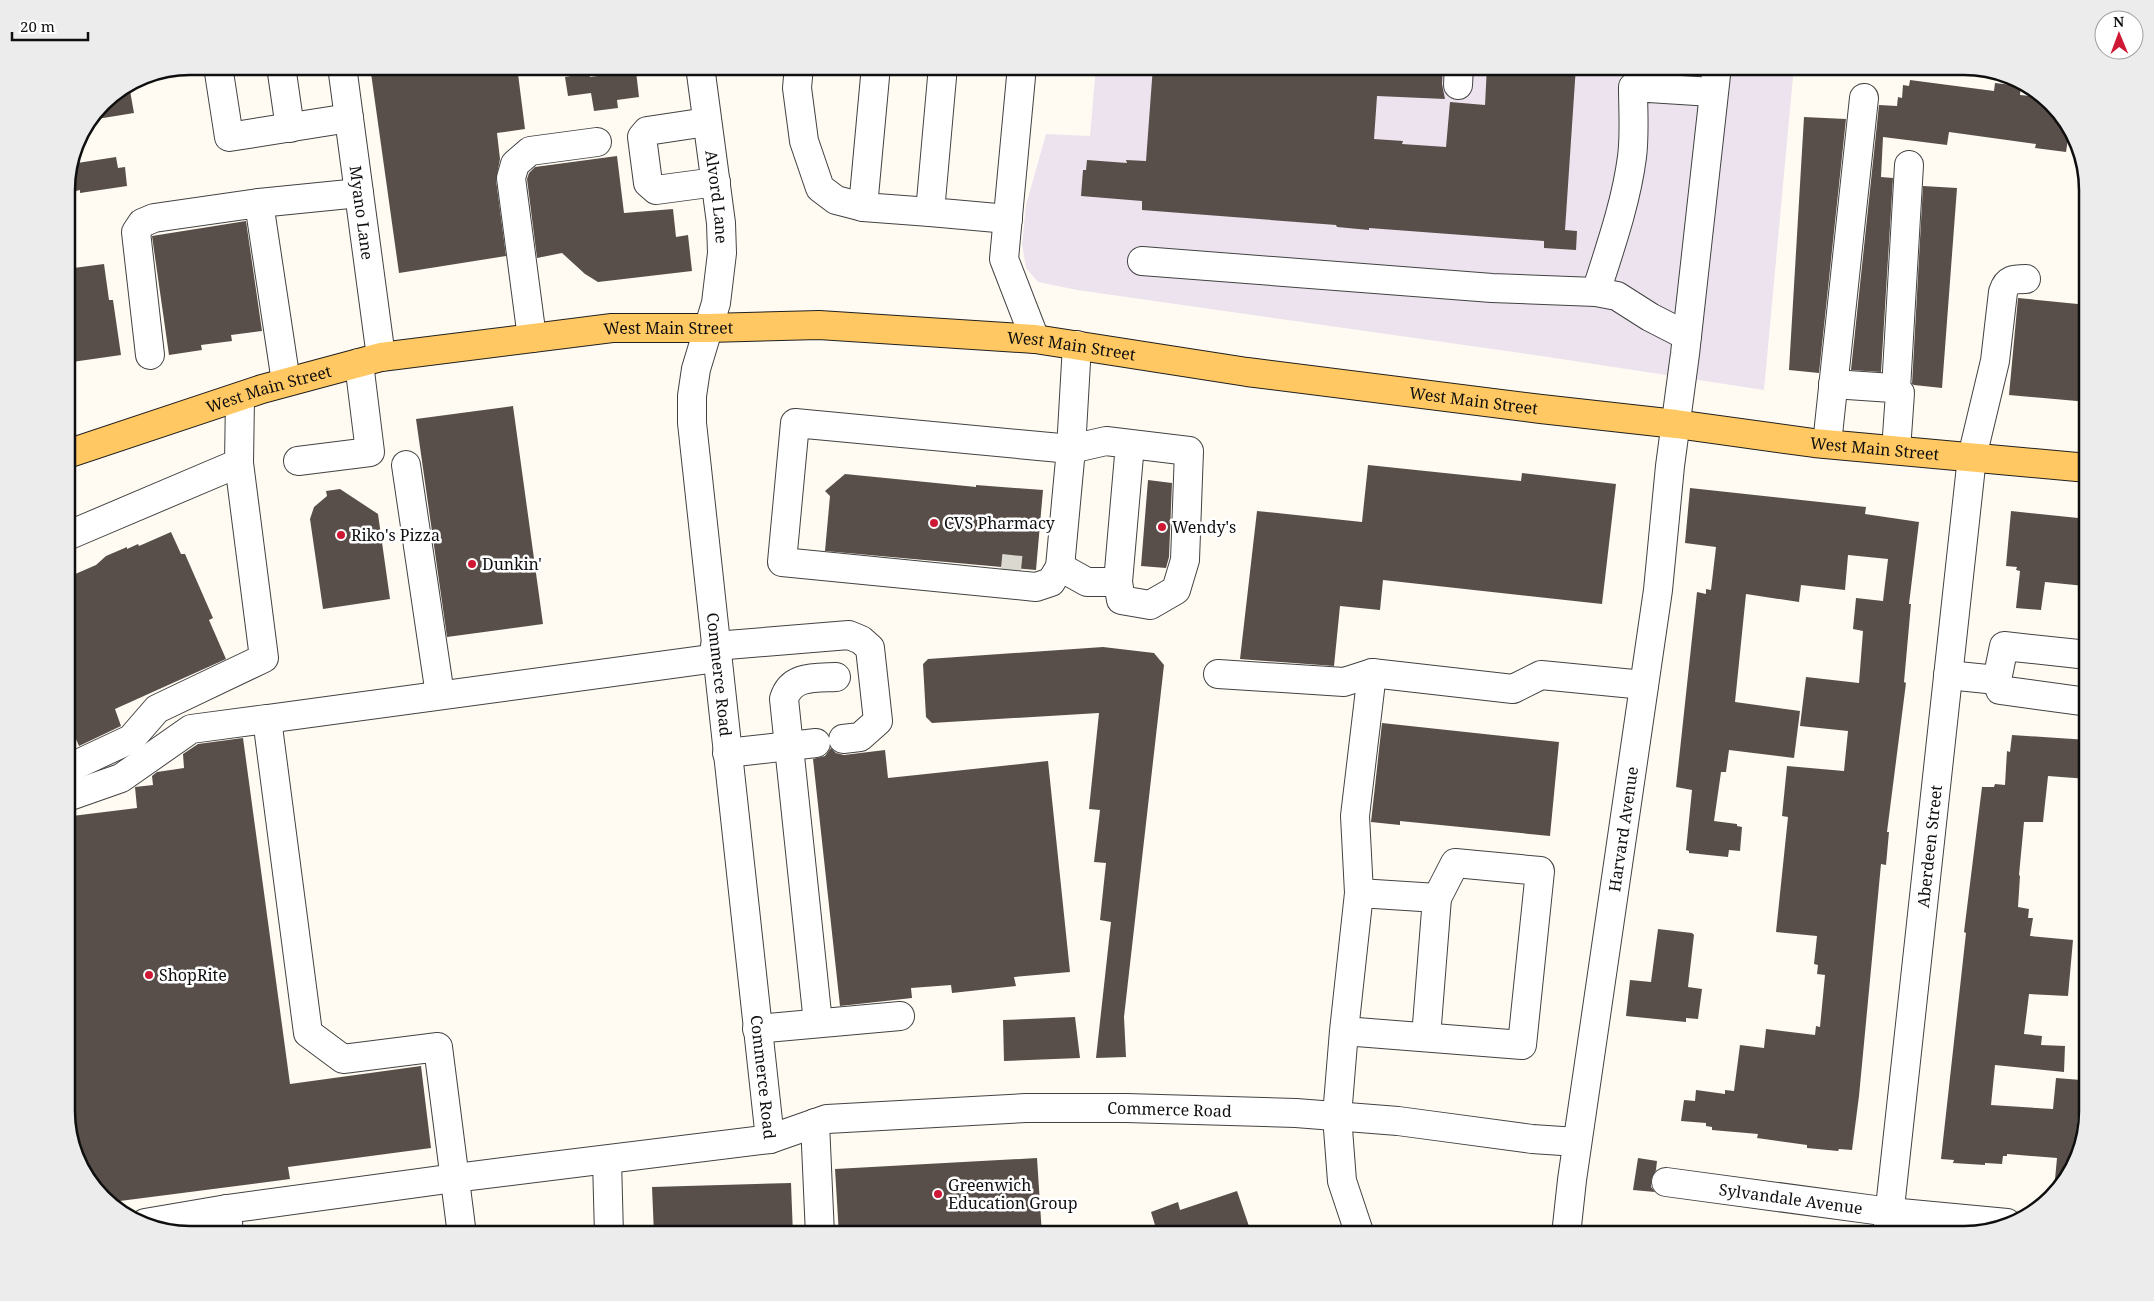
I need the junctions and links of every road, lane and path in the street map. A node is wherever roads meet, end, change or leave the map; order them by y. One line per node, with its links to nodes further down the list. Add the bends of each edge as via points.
1 (219, 75): 14 (street, via 229,137)
2 (282, 75): 14 (street)
3 (343, 75): 12 (street, Myano Lane)
4 (701, 75): 13 (street, Alvord Lane)
5 (798, 75): 20 (street, via 804,141 820,188 836,200)
6 (875, 75): 20 (street)
7 (942, 75): 21 (street)
8 (1021, 75): 22 (street)
9 (1632, 77): 10 (street); 25 (street, via 1632,157 1617,224)
10 (1714, 79): 27 (street, Harvard Avenue)
11 (1864, 98): 34 (street)
12 (349, 118): 14 (street); 18 (street, Myano Lane)
13 (707, 122): 17 (street, Alvord Lane); 17 (street, via 647,131 642,137 648,183 656,190)
14 (290, 128)
15 (597, 142): 28 (street, via 530,151 515,164 511,178)
16 (1909, 165): 35 (street)
17 (716, 182): 26 (street, Alvord Lane, via 722,253 716,302)
18 (359, 193): 19 (street); 32 (street, Myano Lane)
19 (259, 204): 31 (street, via 154,218 142,223 136,232); 33 (street)
20 (863, 207): 21 (street)
21 (930, 212): 22 (street)
22 (1008, 220): 29 (street, via 1004,259)
23 (1142, 260): 25 (street, via 1492,288)
24 (2026, 279): 43 (street, Aberdeen Street, via 2012,280 2003,292 1995,362)
25 (1596, 292): 27 (street, via 1617,296)
26 (708, 328): 28 (main road, West Main Street, via 612,328); 29 (main road, West Main Street, via 819,325); 52 (street, Commerce Road, via 696,369 692,423)
27 (1687, 336): 37 (street, Harvard Avenue)
28 (532, 338): 32 (main road, West Main Street)
29 (1035, 339): 30 (main road, West Main Street)
30 (1077, 345): 37 (main road, West Main Street, via 1247,372); 40 (street)
31 (150, 355)
32 (370, 360): 33 (main road, West Main Street); 44 (street, Myano Lane, via 370,452)
33 (286, 382): 36 (main road, West Main Street)
34 (1833, 384): 35 (street); 39 (street)
35 (1896, 389): 41 (street, via 1900,393)
36 (240, 397): 42 (main road, West Main Street); 45 (street)
37 (1676, 424): 39 (main road, West Main Street); 59 (street, Harvard Avenue)
38 (1130, 444): 40 (street, via 1106,441); 51 (street); 51 (street, via 1189,451 1185,560 1176,590 1150,604 1121,600)
39 (1827, 444): 41 (main road, West Main Street)
40 (1071, 449): 49 (street); 50 (street, via 795,423 782,562)
41 (1896, 450): 43 (main road, West Main Street)
42 (75, 451)
43 (1972, 457): 47 (main road, West Main Street); 56 (street, Aberdeen Street)
44 (298, 462)
45 (239, 463): 48 (street); 66 (street, via 264,658 157,709 131,740)
46 (406, 466): 60 (street)
47 (2079, 467)
48 (75, 532)
49 (1058, 570): 50 (street, via 986,567); 50 (street, via 1051,582 1036,587); 51 (street, via 1087,582)
50 (962, 580)
51 (1118, 582)
52 (716, 652): 60 (street); 63 (street, via 849,635 861,640 870,648 878,720 860,737); 65 (street, Commerce Road)
53 (2079, 654): 58 (street, via 2004,646)
54 (1372, 673): 55 (street, via 1344,682); 59 (street, via 1513,689 1541,675); 68 (street, via 1355,816)
55 (1218, 674)
56 (1948, 675): 58 (street); 84 (street, Aberdeen Street)
57 (836, 677): 64 (street, via 800,680 786,691 784,698)
58 (1997, 680): 61 (street, via 2000,690)
59 (1644, 685): 78 (street, Harvard Avenue)
60 (440, 695): 62 (street)
61 (2079, 701)
62 (267, 718): 67 (street, via 191,729 121,778); 80 (street, via 308,1033 343,1059 438,1047)
63 (842, 739)
64 (803, 744): 65 (street); 71 (street)
65 (727, 753): 72 (street, Commerce Road)
66 (75, 766)
67 (75, 794)
68 (1359, 893): 69 (street); 73 (street)
69 (1437, 898): 74 (street); 74 (street, via 1455,863 1540,871 1522,1045)
70 (900, 1016): 71 (street)
71 (818, 1023): 72 (street)
72 (757, 1029): 77 (street, Commerce Road)
73 (1344, 1031): 74 (street); 75 (street)
74 (1426, 1037)
75 (1337, 1116): 76 (street, Commerce Road, via 1126,1108 1026,1108 826,1119); 78 (street, Commerce Road); 89 (street, via 1342,1181)
76 (815, 1123): 77 (street, Commerce Road); 88 (street)
77 (770, 1139): 79 (street)
78 (1577, 1142): 90 (street, Harvard Avenue)
79 (607, 1160): 80 (street); 87 (street)
80 (455, 1178): 82 (street); 86 (street)
81 (1666, 1182): 84 (street, Sylvandale Avenue)
82 (228, 1222): 83 (street)
83 (164, 1223)
84 (1888, 1223): 85 (street, Sylvandale Avenue)
85 (1989, 1223)
86 (461, 1226)
87 (609, 1226)
88 (820, 1226)
89 (1357, 1226)
90 (1567, 1226)

